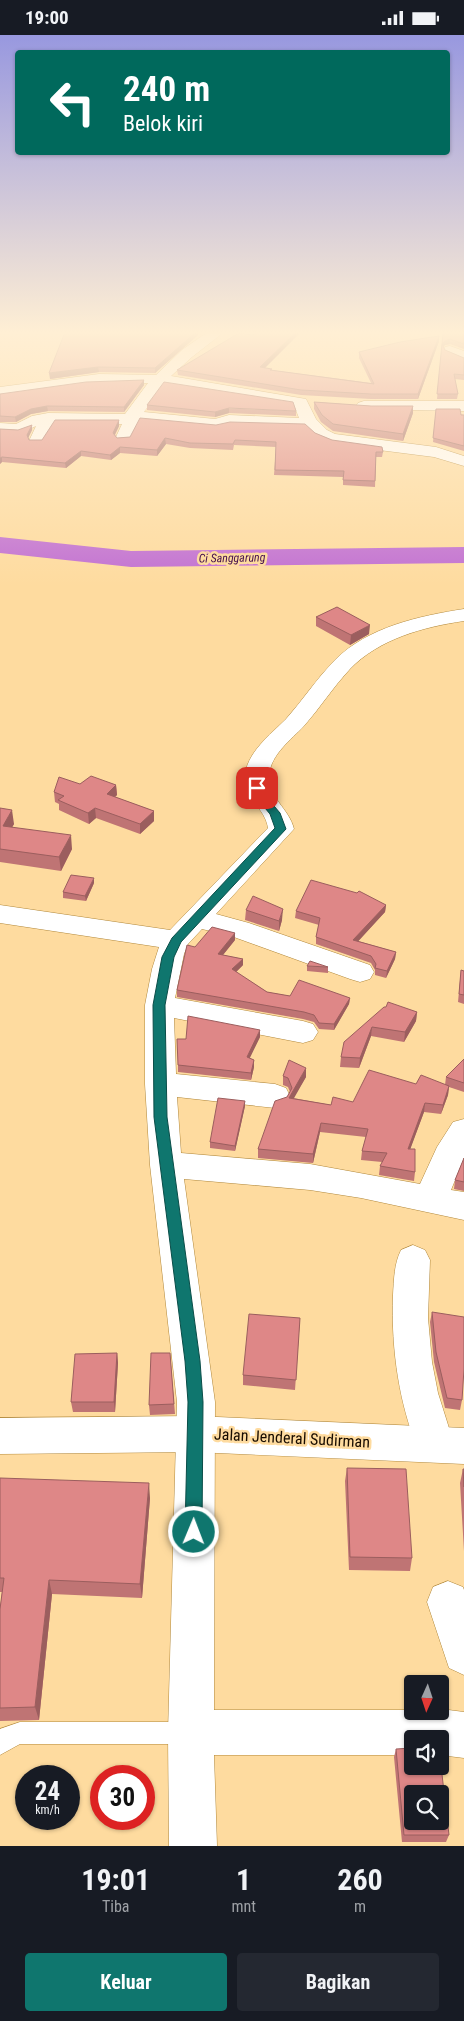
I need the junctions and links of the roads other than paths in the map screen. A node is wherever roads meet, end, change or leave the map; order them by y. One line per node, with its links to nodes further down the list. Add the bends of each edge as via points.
1 (132, 417): 3 (street); 4 (street, via 216,424 229,420); 6 (street)
2 (308, 417): 4 (street)
3 (48, 418): 5 (street, via 38,419 19,429); 7 (street)
4 (312, 423): 8 (street, via 321,435 332,439 436,451)
5 (0, 428)
6 (123, 439)
7 (37, 441)
8 (464, 461)
9 (464, 615): 11 (street, via 424,623 375,641 343,664 266,752 258,767 258,794 275,813 281,829)
10 (0, 914): 12 (street)
11 (195, 918): 12 (street); 13 (street, via 239,929)
12 (176, 940): 14 (street, via 168,957)
13 (360, 972)
14 (159, 1005): 15 (street); 16 (street)
15 (303, 1032)
16 (160, 1084): 17 (street); 19 (street)
17 (275, 1096)
18 (464, 1131): 20 (street)
19 (166, 1165): 20 (street, via 310,1177); 23 (street, via 192,1361)
20 (424, 1198): 21 (street)
21 (464, 1206)
22 (413, 1260): 25 (street, via 415,1375)
23 (195, 1434): 24 (street, Jalan Jenderal Sudirman); 25 (street, Jalan Jenderal Sudirman); 28 (street)
24 (0, 1437)
25 (429, 1444)
26 (448, 1602): 27 (street)
27 (464, 1653)
28 (190, 1733): 29 (street); 30 (lane, via 20,1733 6,1737); 31 (street)
29 (453, 1734)
30 (0, 1744)
31 (192, 1846)

